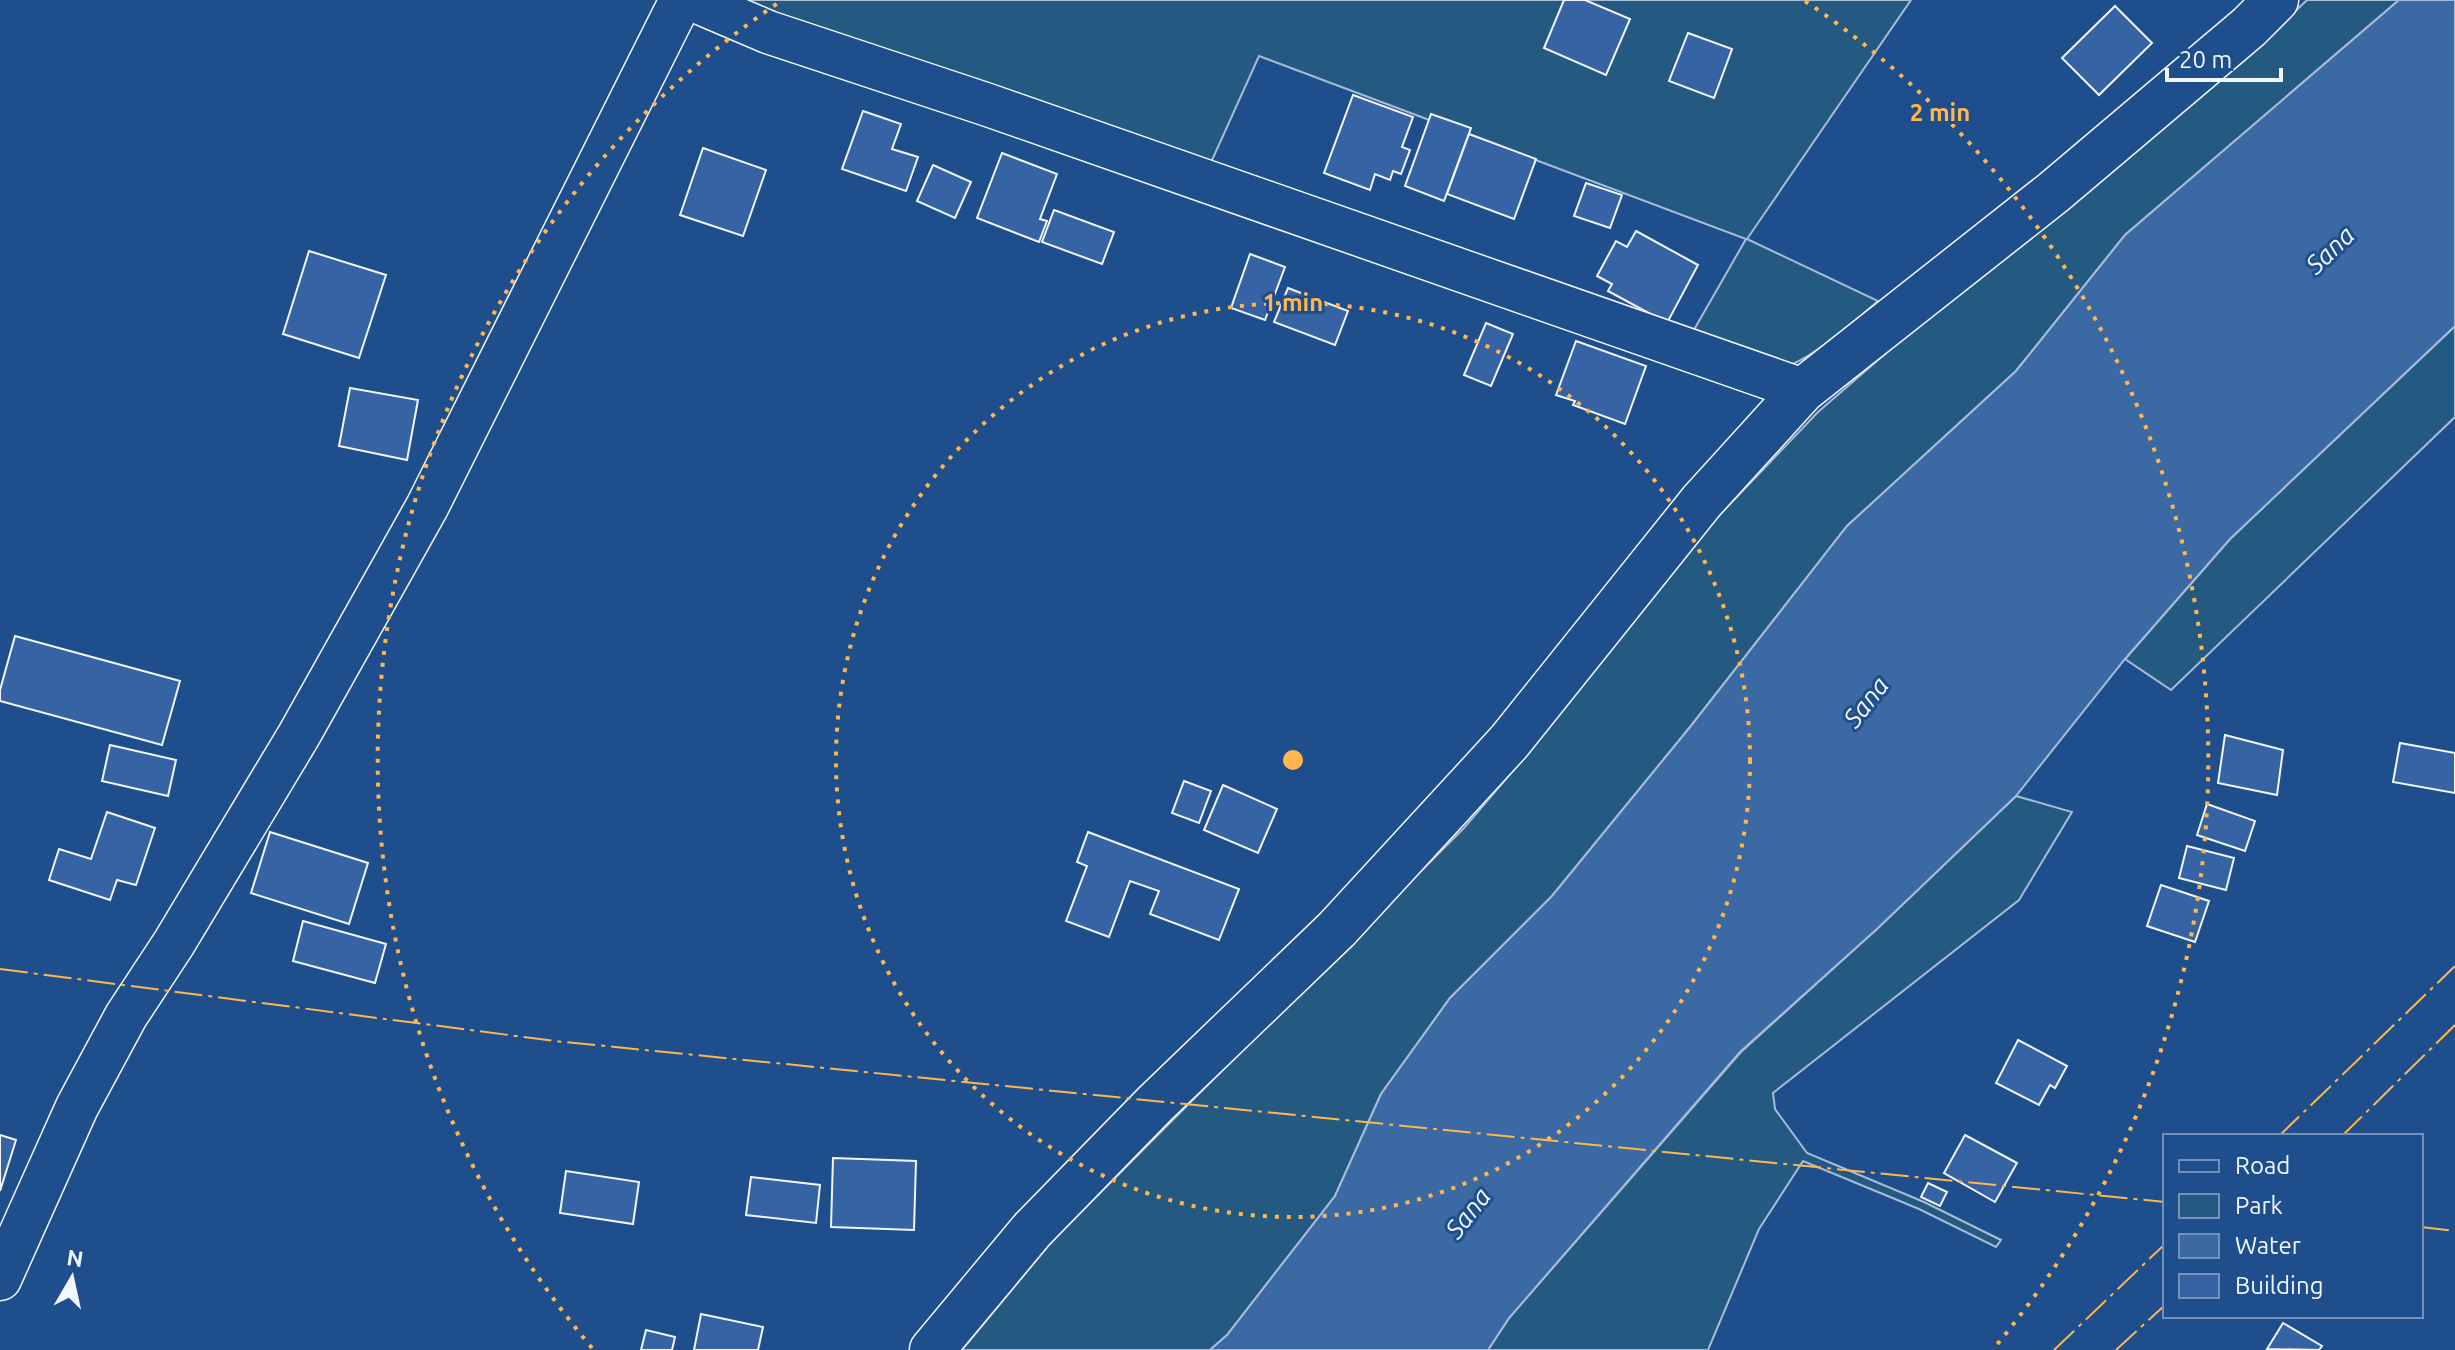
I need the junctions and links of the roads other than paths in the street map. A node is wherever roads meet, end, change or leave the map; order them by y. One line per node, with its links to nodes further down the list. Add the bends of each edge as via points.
1 (681, 0): 5 (street, via 427,507 299,735 126,1016 77,1107)
2 (693, 0): 4 (street, via 768,32)
3 (2276, 0): 4 (main road, via 2054,192)
4 (1803, 390): 6 (main road, via 1702,501 1509,742 1337,929 1032,1230)
5 (0, 1279)
6 (932, 1350)

